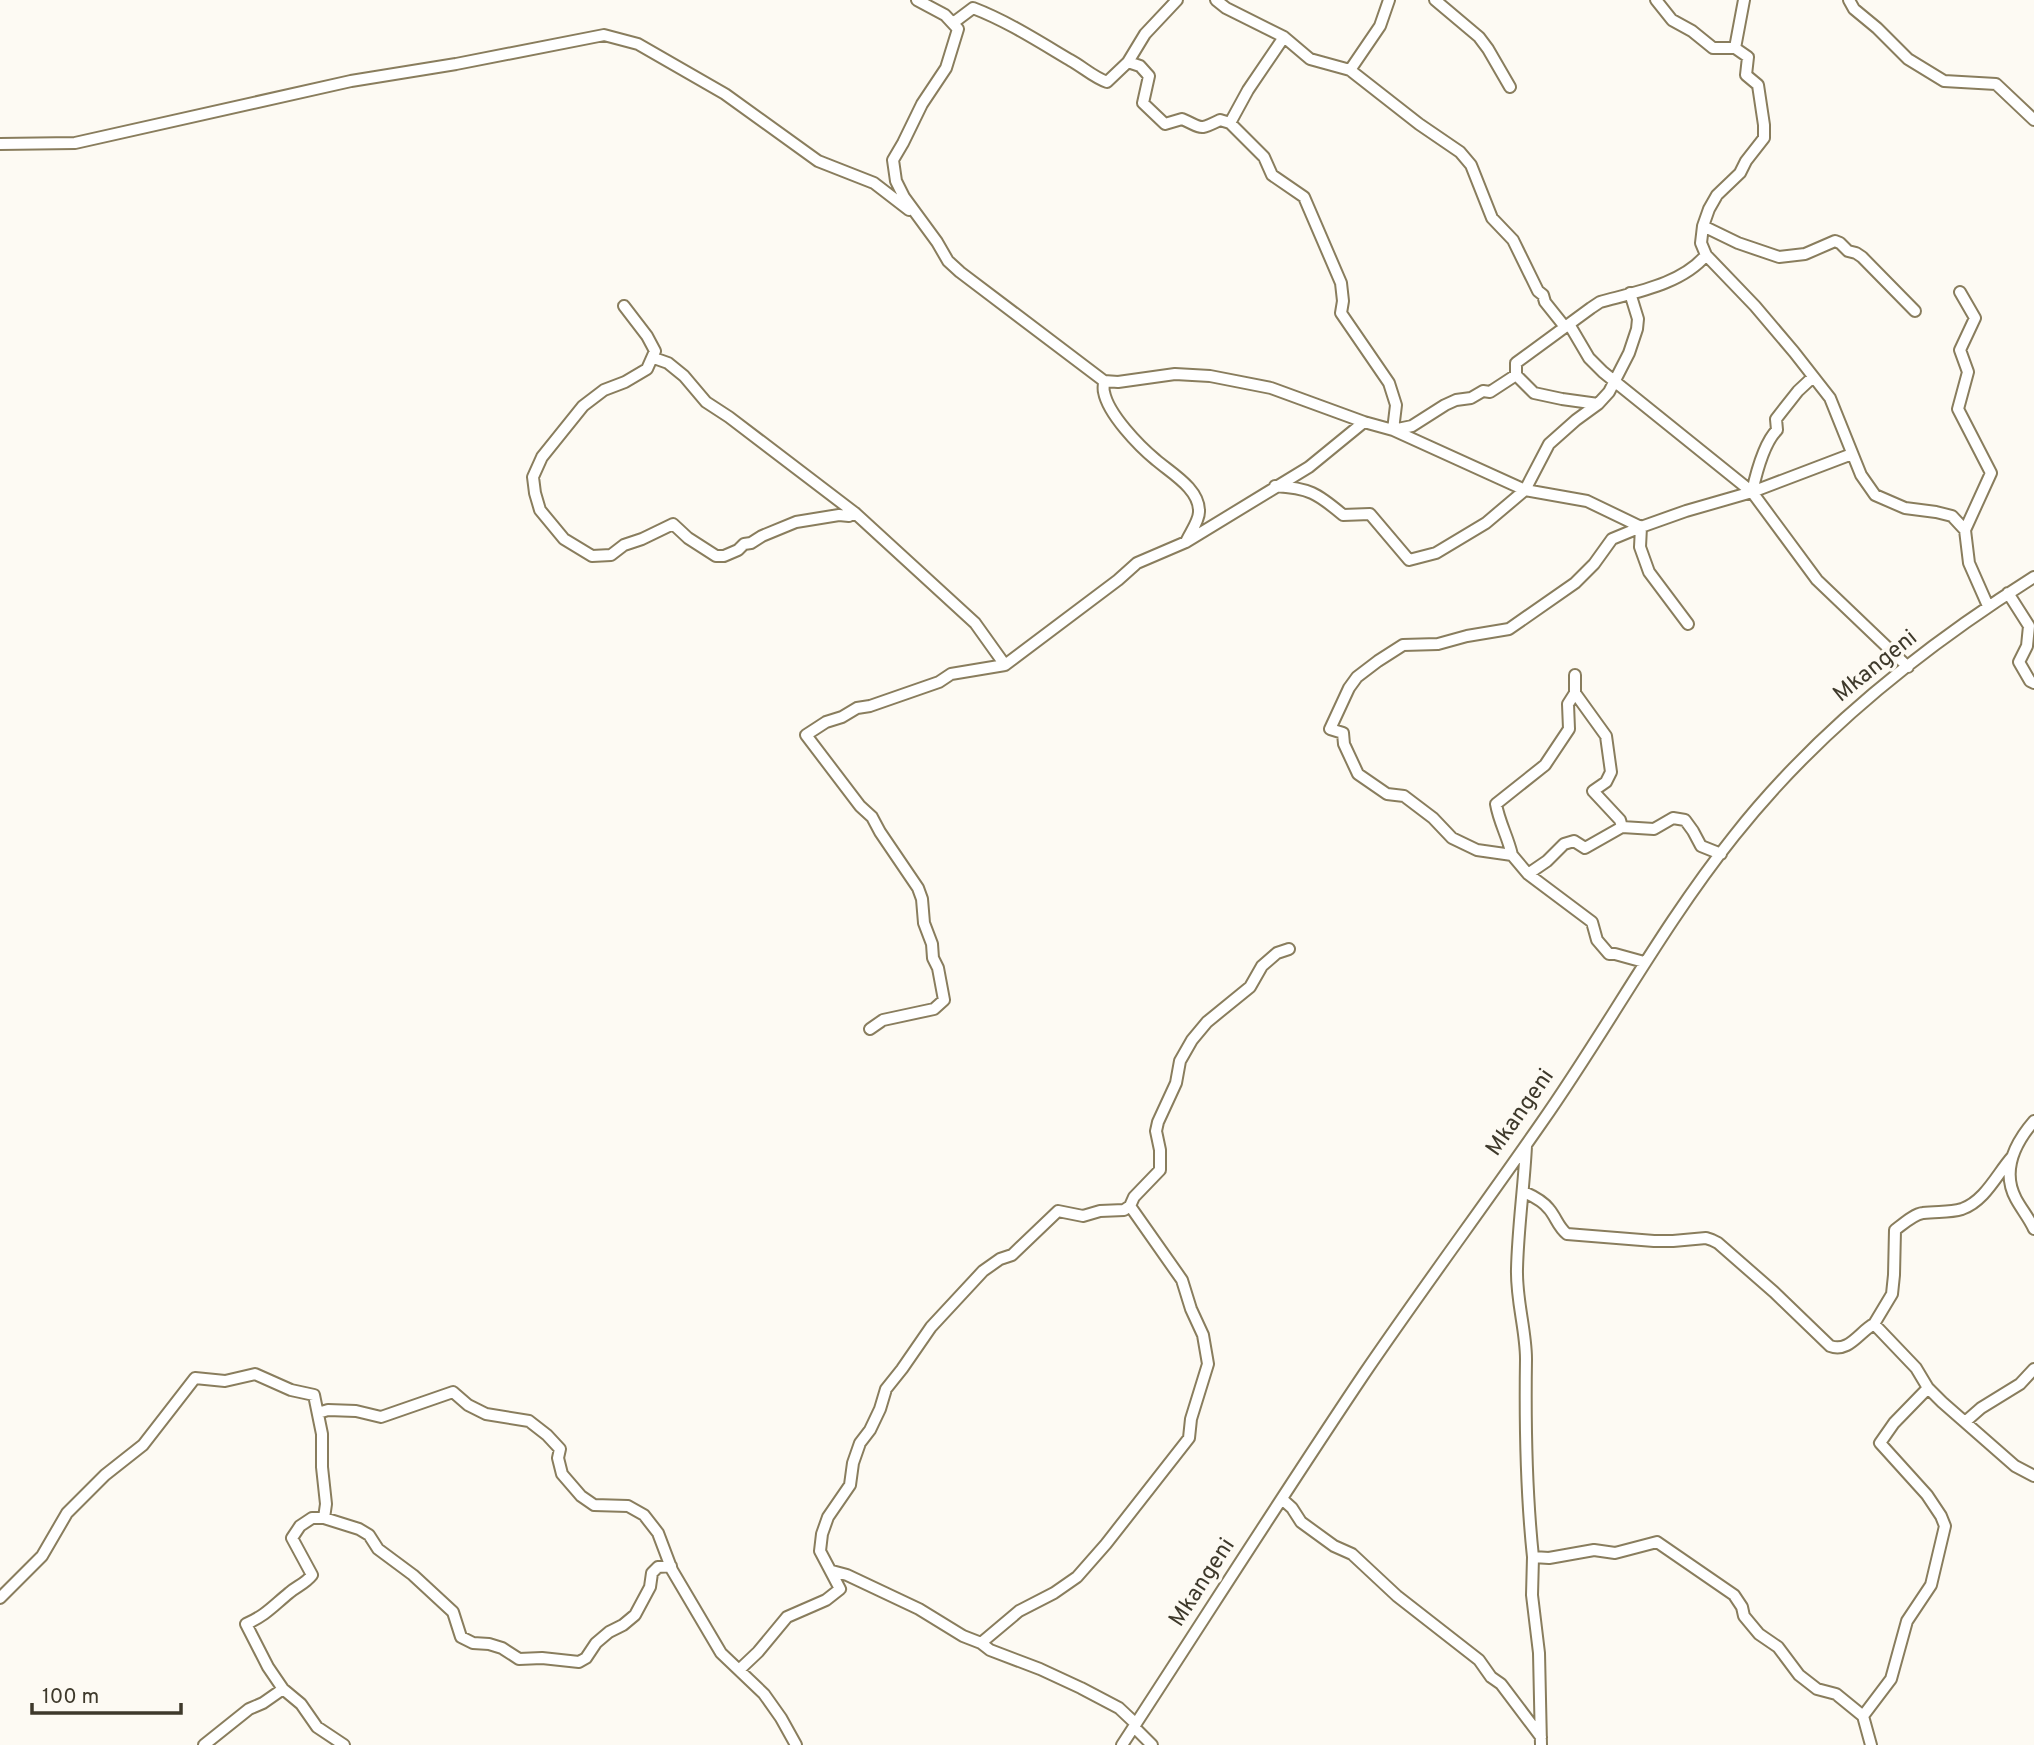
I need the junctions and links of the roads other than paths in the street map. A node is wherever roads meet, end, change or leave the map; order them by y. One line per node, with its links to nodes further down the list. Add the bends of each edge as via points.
1 (917, 0): 9 (street)
2 (1177, 0): 12 (street, via 1145,34)
3 (1216, 0): 10 (street)
4 (1389, 0): 13 (street, via 1380,26)
5 (1436, 0): 14 (street, via 1479,37)
6 (1656, 0): 11 (street, via 1672,20 1713,48)
7 (1744, 0): 11 (street)
8 (1849, 0): 15 (street, via 1908,59 1944,81 1996,84)
9 (953, 23): 12 (street, via 973,8 996,16 1107,82); 18 (street, via 958,29 946,68 892,160 896,181)
10 (1284, 37): 13 (street, via 1310,59); 16 (street)
11 (1735, 48): 19 (street, via 1748,58 1746,75 1758,85 1763,138 1740,173 1717,195)
12 (1128, 62): 16 (street, via 1149,76 1143,103 1165,124 1182,119 1200,128 1220,120)
13 (1350, 70): 25 (street, via 1460,152 1471,165 1492,218 1513,240 1538,291)
14 (1510, 87)
15 (2034, 120)
16 (1230, 123): 33 (street, via 1265,157 1272,175 1304,197 1341,283 1341,313 1389,383 1396,405)
17 (0, 144): 18 (street, via 75,143 351,80 604,36 638,44 724,94 818,161 874,183)
18 (920, 219): 29 (street, via 960,272)
19 (1703, 226): 20 (street, via 1700,243); 24 (street, via 1779,257 1840,243 1862,257)
20 (1706, 255): 22 (street, via 1671,281); 28 (street)
21 (1961, 292): 40 (street, via 1975,318 1960,350 1968,372 1958,409 1991,473)
22 (1630, 293): 25 (street, via 1600,302); 30 (street, via 1637,329)
23 (624, 306): 26 (street, via 647,336)
24 (1915, 311)
25 (1567, 326): 27 (street, via 1516,363); 30 (street, via 1589,358)
26 (654, 358): 38 (street, via 668,363 706,402); 38 (street, via 647,369 583,406 537,467 533,477 540,510 565,539 592,556 611,555 673,524 716,556 724,556 796,522)
27 (1516, 375): 31 (street, via 1534,393); 33 (street, via 1490,392 1456,400 1412,426)
28 (1813, 377): 34 (street, via 1830,398); 37 (street, via 1776,419 1777,430)
29 (1104, 381): 32 (street, via 1175,374 1210,376 1271,388); 41 (street, via 1113,412 1197,498 1199,514)
30 (1615, 381): 31 (street); 37 (street)
31 (1598, 404): 36 (street, via 1549,444)
32 (1364, 422): 33 (street); 35 (street, via 1309,467)
33 (1393, 430): 36 (street)
34 (1852, 454): 37 (street); 40 (street, via 1875,495 1905,508 1952,516)
35 (1275, 486): 36 (street, via 1301,488 1343,515 1370,514 1409,560 1436,553 1486,523); 41 (street)
36 (1525, 490): 39 (street, via 1587,501)
37 (1752, 492): 39 (street); 47 (street, via 1817,580)
38 (855, 513): 46 (street, via 975,623)
39 (1641, 527): 45 (street, via 1640,547 1649,572); 53 (street, via 1612,539 1575,583 1509,629 1395,650 1357,677 1335,716 1330,729 1343,733 1358,774 1387,794 1404,796 1452,838 1477,850)
40 (1965, 530): 44 (street, via 1969,563)
41 (1186, 542): 46 (street, via 1137,563)
42 (2034, 577): 43 (street, Mkangeni)
43 (2008, 593): 44 (street, Mkangeni); 49 (street, via 2029,626 2019,662)
44 (1988, 606): 47 (street, Mkangeni)
45 (1688, 624)
46 (1005, 665): 57 (street, via 951,674 857,708 806,735 872,817 918,888 938,968 944,1000 934,1009 883,1020)
47 (1908, 667): 52 (street, Mkangeni, via 1830,731 1768,794)
48 (1574, 675): 50 (street)
49 (2034, 683)
50 (1575, 693): 51 (street, via 1606,736 1611,772 1593,791); 53 (street, via 1568,704 1569,729 1545,765 1496,804)
51 (1622, 827): 52 (street, via 1654,829 1673,818 1685,820 1701,846); 54 (street, via 1585,848 1574,841 1564,844)
52 (1721, 854): 56 (street, Mkangeni)
53 (1512, 855): 54 (street)
54 (1528, 874): 56 (street, via 1592,922 1597,940 1609,954)
55 (1289, 949): 62 (street, via 1262,966 1251,987 1192,1040 1158,1122 1160,1170)
56 (1644, 962): 59 (street, Mkangeni)
57 (870, 1029)
58 (2034, 1121): 60 (street)
59 (1526, 1146): 61 (street); 70 (street, Mkangeni, via 1364,1374)
60 (2012, 1157): 63 (street, via 2009,1173 2015,1198); 64 (street, via 1964,1209 1920,1212 1895,1230 1892,1294)
61 (1524, 1192): 64 (street, via 1550,1209 1567,1234 1654,1241 1706,1238 1718,1243 1829,1346 1848,1346); 72 (street, via 1516,1272 1526,1359 1525,1435)
62 (1130, 1206): 74 (street, via 1083,1216 1058,1212 1012,1255 984,1271 931,1327 886,1389 852,1463 850,1485 828,1517 820,1551); 76 (street, via 1182,1280 1203,1335 1208,1364 1189,1438 1077,1577 1019,1611)
63 (2034, 1229)
64 (1874, 1324): 66 (street, via 1916,1368)
65 (2034, 1369): 68 (street)
66 (1928, 1388): 68 (street); 79 (street, via 1880,1443 1931,1500 1945,1526 1931,1585 1907,1621 1891,1679)
67 (318, 1413): 71 (street); 73 (street, via 356,1411 381,1417 453,1392 486,1415 529,1421 560,1449 562,1474 581,1496 594,1505 628,1506 644,1515 658,1533); 75 (street, via 314,1395 255,1374 225,1381 195,1378 143,1445 67,1513 42,1556)
68 (1965, 1422): 69 (street, via 2015,1466)
69 (2034, 1476)
70 (1282, 1499): 80 (street, Mkangeni); 81 (street, via 1301,1521 1352,1554 1479,1660)
71 (324, 1518): 73 (street, via 369,1535 378,1549 453,1612 461,1637 502,1648 519,1659 579,1662 586,1658 596,1643 635,1615 652,1573 658,1567); 78 (street, via 312,1518 292,1538 312,1575 265,1616 246,1624)
72 (1534, 1557): 79 (street, via 1594,1550 1615,1553 1657,1542 1734,1595 1744,1616 1778,1647 1799,1675 1817,1689 1836,1694); 81 (street)
73 (671, 1566): 77 (street, via 720,1653)
74 (832, 1571): 76 (street, via 919,1609); 77 (street, via 840,1589 787,1618)
75 (0, 1598)
76 (981, 1643): 80 (street, via 1119,1708)
77 (739, 1670): 84 (street, via 764,1694)
78 (283, 1689): 82 (street); 83 (street, via 301,1703 317,1727)
79 (1863, 1716): 87 (street)
80 (1135, 1726): 85 (street, Mkangeni); 86 (street)
81 (1541, 1741)
82 (204, 1745)
83 (344, 1745)
84 (796, 1745)
85 (1122, 1745)
86 (1152, 1745)
87 (1871, 1745)

